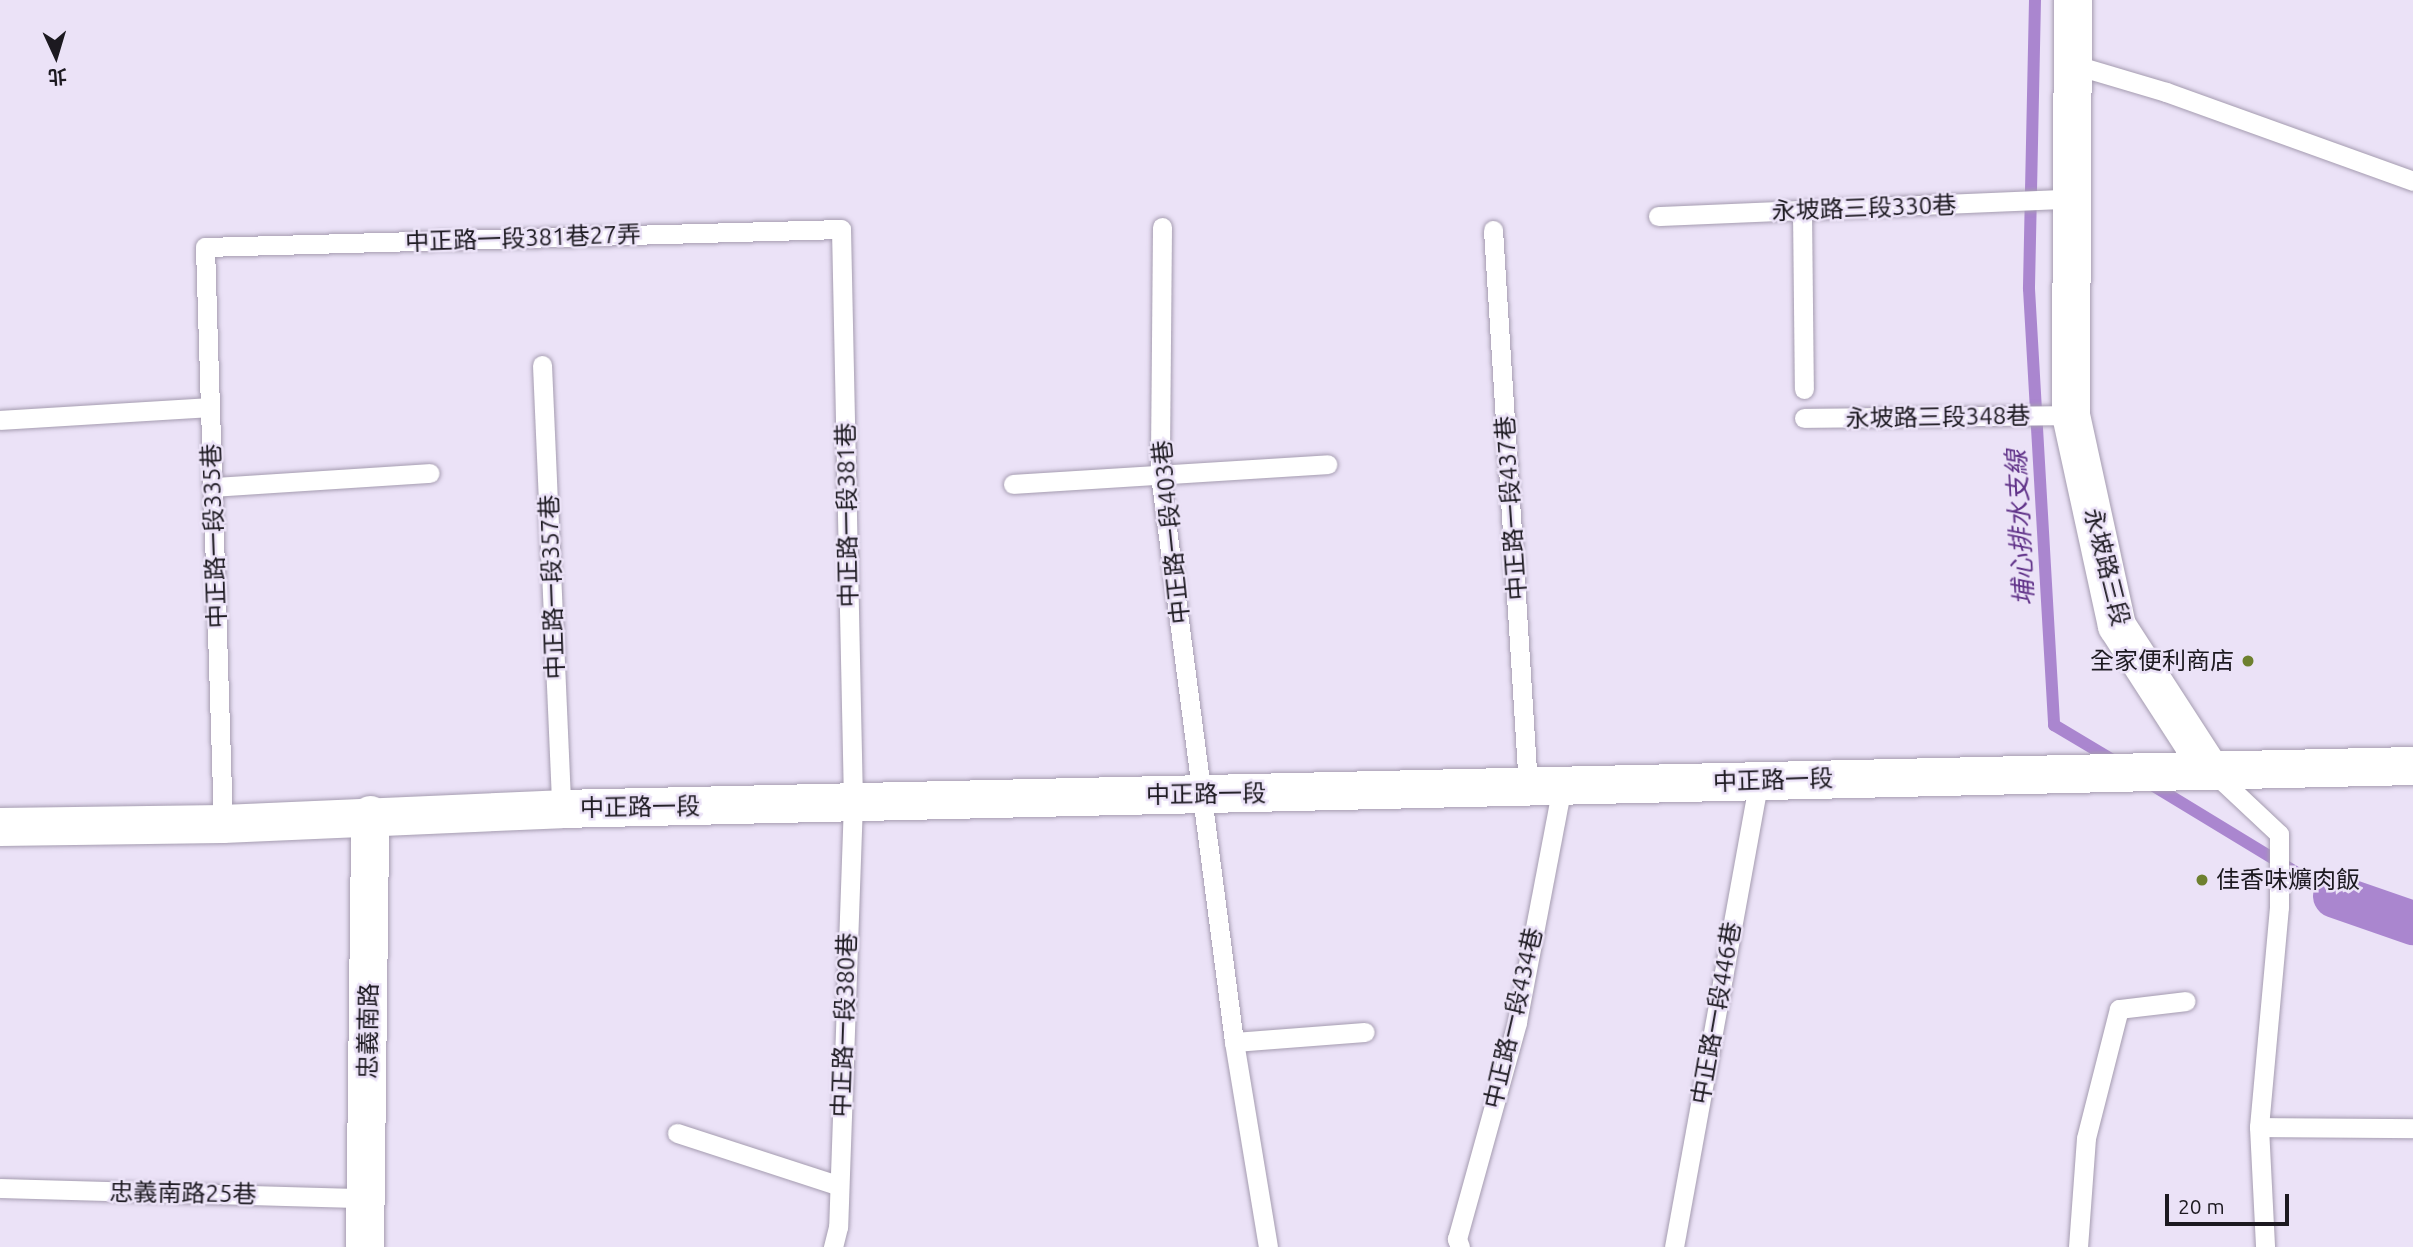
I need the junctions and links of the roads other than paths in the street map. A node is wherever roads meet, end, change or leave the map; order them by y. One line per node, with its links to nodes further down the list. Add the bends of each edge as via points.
1 (2073, 0): 2 (main road, 永坡路三段)
2 (2072, 64): 3 (lane, via 2166,92); 4 (main road, 永坡路三段)
3 (2413, 181)
4 (2070, 199): 5 (lane, 永坡路三段330巷); 14 (main road, 永坡路三段)
5 (1802, 210): 6 (lane, 永坡路三段330巷); 12 (lane)
6 (1658, 216)
7 (1162, 228): 19 (lane, 中正路一段403巷)
8 (841, 229): 10 (lane, 中正路一段381巷27弄); 27 (lane, 中正路一段381巷)
9 (1493, 230): 25 (lane, 中正路一段437巷)
10 (205, 247): 13 (lane, 中正路一段335巷)
11 (542, 365): 28 (lane, 中正路一段357巷)
12 (1804, 389)
13 (210, 407): 16 (lane); 21 (lane, 中正路一段335巷)
14 (2071, 415): 15 (lane, 永坡路三段348巷); 23 (main road, 永坡路三段, via 2117,626)
15 (1804, 418)
16 (0, 420)
17 (1327, 464): 19 (lane)
18 (430, 473): 21 (lane)
19 (1160, 475): 20 (lane); 26 (lane, 中正路一段403巷)
20 (1013, 484)
21 (213, 487): 30 (lane, 中正路一段335巷)
22 (2413, 765): 23 (main road, 中正路一段)
23 (2209, 768): 24 (main road, 中正路一段); 35 (lane, 永坡路三段, via 2279,834 2279,907)
24 (1759, 780): 25 (main road, 中正路一段); 45 (lane, 中正路一段446巷)
25 (1545, 786): 26 (main road, 中正路一段); 44 (lane, 中正路一段434巷, via 1517,1022 1457,1239)
26 (1202, 794): 27 (main road, 中正路一段); 34 (lane, 中正路一段403巷)
27 (853, 802): 28 (main road, 中正路一段); 38 (lane, 中正路一段380巷)
28 (561, 809): 29 (main road, 中正路一段)
29 (370, 816): 30 (main road, 中正路一段); 40 (main road, 忠義南路)
30 (223, 824): 31 (main road, 中正路一段)
31 (0, 827)
32 (2186, 1001): 46 (lane, via 2119,1009 2086,1138)
33 (1364, 1032): 34 (lane)
34 (1234, 1042): 43 (lane)
35 (2259, 1127): 36 (lane); 47 (lane, 永坡路三段)
36 (2413, 1128)
37 (677, 1133): 38 (lane)
38 (837, 1185): 42 (lane, 中正路一段380巷)
39 (0, 1188): 40 (lane, 忠義南路25巷)
40 (365, 1198): 41 (main road, 忠義南路)
41 (365, 1247)
42 (833, 1247)
43 (1268, 1247)
44 (1460, 1247)
45 (1674, 1247)
46 (2078, 1247)
47 (2265, 1247)

